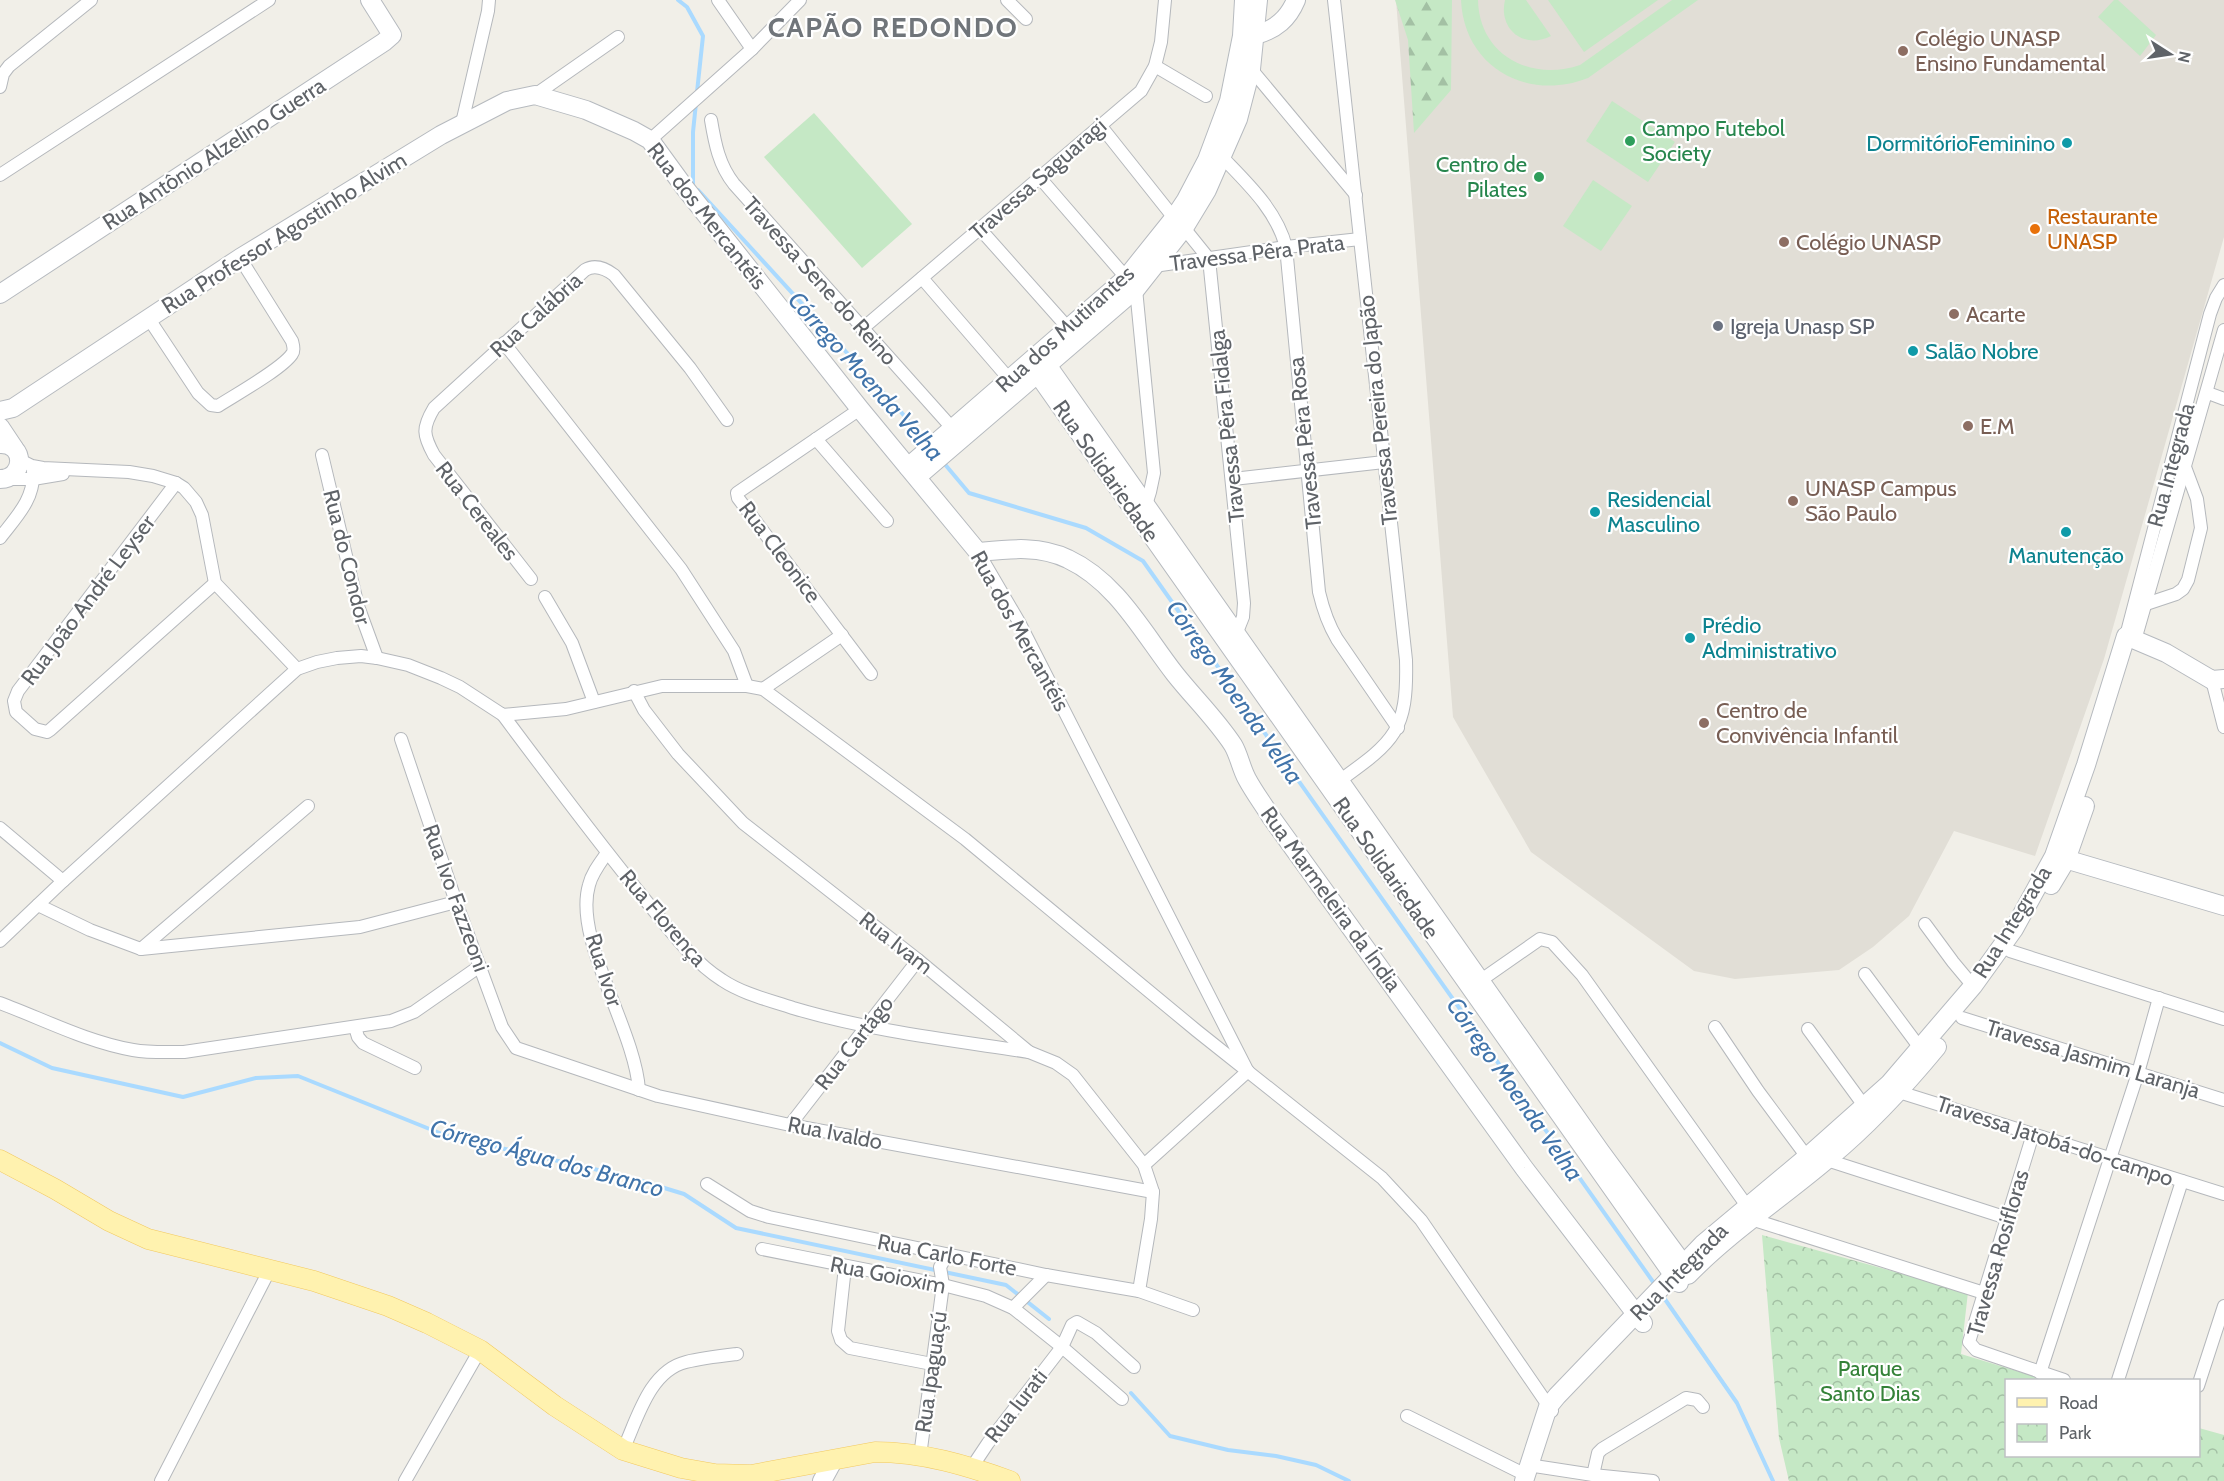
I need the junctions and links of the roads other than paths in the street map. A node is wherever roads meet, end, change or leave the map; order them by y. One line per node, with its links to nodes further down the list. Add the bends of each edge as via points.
1 (91, 0): 20 (street, via 9,66)
2 (269, 0): 13 (street)
3 (370, 0): 41 (main road, Rua Antônio Alzelino Guerra, via 392,35 384,42)
4 (489, 0): 24 (street)
5 (718, 0): 17 (street)
6 (800, 0): 17 (street)
7 (1007, 0): 14 (street)
8 (1165, 0): 18 (street, Travessa Saguaragi)
9 (1245, 0): 31 (main road, Rua dos Mutirantes, via 1229,101)
10 (1258, 0): 15 (main road, Rua dos Mutirantes)
11 (1296, 0): 15 (main road, via 1282,23)
12 (1334, 0): 30 (street, Travessa Pereira do Japão)
13 (251, 5): 28 (street)
14 (1026, 19)
15 (1256, 35): 19 (main road, Rua dos Mutirantes)
16 (618, 37): 21 (street)
17 (752, 49): 26 (street)
18 (1155, 66): 22 (street); 25 (street, Travessa Saguaragi, via 1141,92)
19 (1251, 69): 27 (main road, Rua dos Mutirantes); 30 (street)
20 (0, 87)
21 (535, 95): 24 (main road, Rua dos Mercantéis, via 507,101); 26 (main road, Rua dos Mercantéis, via 586,110)
22 (1206, 96)
23 (711, 120): 43 (street, Travessa Sene do Reino, via 724,171)
24 (462, 123): 35 (main road, Rua Professor Agostinho Alvim)
25 (1101, 124): 29 (street, Travessa Saguaragi); 31 (street)
26 (650, 140): 51 (main road, Rua dos Mercantéis)
27 (1223, 158): 31 (main road, Rua dos Mutirantes, via 1207,190); 34 (street, Travessa Pêra Rosa, via 1266,206)
28 (0, 175)
29 (1040, 178): 32 (street, Travessa Saguaragi); 39 (street)
30 (1356, 195): 33 (street, Travessa Pereira do Japão)
31 (1179, 223): 36 (street); 37 (main road, Rua dos Mutirantes); 39 (main road, Rua dos Mutirantes)
32 (980, 229): 38 (street, Travessa Saguaragi); 44 (street)
33 (1360, 239): 34 (street, Travessa Pêra Prata); 60 (street, Travessa Pereira do Japão)
34 (1286, 247): 36 (street, Travessa Pêra Prata); 63 (street, Travessa Pêra Rosa)
35 (240, 258): 42 (main road, Rua Professor Agostinho Alvim); 42 (street, via 292,340 292,353 282,364 218,406 211,405 198,393)
36 (1209, 259): 37 (street, Travessa Pêra Prata); 65 (street, Travessa Pêra Fidalga)
37 (1154, 266): 39 (main road, Rua dos Mutirantes)
38 (922, 278): 43 (street, Travessa Saguaragi); 48 (street)
39 (1131, 283): 44 (main road, Rua dos Mutirantes); 47 (main road, Rua dos Mutirantes); 68 (street, via 1154,472)
40 (2224, 286): 78 (street, Rua Integrada, via 2210,314)
41 (0, 294)
42 (149, 319): 52 (main road, Rua Professor Agostinho Alvim, via 14,408)
43 (862, 329): 55 (street, Travessa Sene do Reino)
44 (1068, 329): 47 (main road, Rua dos Mutirantes)
45 (2224, 330): 49 (street, Rua Integrada)
46 (504, 343): 53 (street, Rua Calábria, via 585,270 602,268 614,275 661,332); 57 (street, Rua Calábria, via 434,408 424,431); 83 (street, via 681,568 729,642)
47 (1039, 364): 48 (main road, Rua dos Mutirantes); 55 (main road, Rua dos Mutirantes); 68 (main road, Rua Solidariedade)
48 (1010, 380): 55 (main road, Rua dos Mutirantes)
49 (2208, 393): 50 (street); 61 (street, Rua Integrada)
50 (2224, 399)
51 (860, 409): 56 (street, Rua Cleonice); 62 (main road, Rua dos Mercantéis)
52 (0, 411)
53 (727, 420)
54 (0, 426): 59 (main road)
55 (954, 434): 62 (main road, Rua dos Mutirantes)
56 (816, 440): 69 (street); 77 (street, Rua Cleonice, via 737,492)
57 (426, 441): 72 (street, Rua Cereales)
58 (322, 454): 79 (street, Rua do Condor, via 358,606)
59 (20, 459): 64 (main road, via 18,470); 66 (street, via 129,472); 67 (street, via 30,498)
60 (1384, 462): 63 (street); 88 (street, Travessa Pereira do Japão, via 1406,660 1406,699)
61 (2185, 467): 75 (street, Rua Integrada); 75 (street, via 2202,528 2188,580 2176,594)
62 (916, 469): 71 (main road, Rua dos Mercantéis)
63 (1308, 471): 65 (street); 88 (street, Travessa Pêra Rosa, via 1319,592 1329,624)
64 (4, 479): 67 (street, via 23,493)
65 (1233, 479): 76 (street, Travessa Pêra Fidalga, via 1245,603)
66 (176, 483): 73 (street, via 190,494 202,515); 73 (street, Rua João André Leyser, via 18,692 14,701 16,712 35,729 47,732)
67 (24, 507): 70 (street)
68 (1143, 511): 76 (main road, Rua Solidariedade); 91 (main road, Rua Solidariedade)
69 (887, 521)
70 (0, 537)
71 (978, 552): 121 (street, Rua dos Mercantéis, via 1019,622); 152 (main road, Rua Marmeleira da Índia, via 1033,549 1053,553 1083,567 1117,596 1181,682 1208,710 1234,747 1246,778 1278,826 1524,1168)
72 (531, 579)
73 (215, 583): 80 (street)
74 (545, 597): 86 (street, via 572,643)
75 (2146, 604): 78 (street, Rua Integrada)
76 (1237, 632): 91 (main road, Rua Solidariedade)
77 (842, 635): 81 (street, Rua Cleonice); 84 (street)
78 (2131, 638): 82 (main road); 95 (main road, Rua Integrada, via 2106,741)
79 (377, 657): 80 (street, Rua Florença, via 337,658); 87 (street, Rua Florença, via 441,678)
80 (297, 669): 96 (street)
81 (871, 674)
82 (2218, 680): 89 (street)
83 (747, 686): 84 (street); 85 (street, via 674,685)
84 (763, 689): 121 (street, via 965,839)
85 (634, 691): 86 (street); 104 (street, Rua Ivam, via 678,754 743,823)
86 (594, 702): 87 (street, via 566,710)
87 (503, 715): 94 (street, Rua Florença)
88 (1398, 728): 91 (street, Travessa Pereira do Japão, via 1384,746)
89 (2224, 728)
90 (401, 739): 97 (street, Rua Ivo Fazzeoni)
91 (1335, 784): 107 (main road, Rua Solidariedade)
92 (308, 806): 102 (street)
93 (0, 828): 96 (street)
94 (607, 853): 114 (street, Rua Florença, via 707,970 745,993); 124 (street, Rua Ivor, via 589,884 587,912 596,952 635,1063)
95 (2060, 858): 99 (main road); 103 (main road, Rua Integrada); 108 (main road, Rua Integrada)
96 (63, 881): 98 (street)
97 (456, 902): 102 (street, via 360,927); 105 (street, Rua Ivo Fazzeoni)
98 (38, 905): 101 (street); 102 (street)
99 (2224, 906)
100 (1925, 924): 108 (street)
101 (0, 941)
102 (141, 949)
103 (2010, 951): 109 (street); 111 (main road, Rua Integrada)
104 (918, 960): 114 (street, Rua Cartágo); 119 (street, Rua Ivam)
105 (480, 966): 113 (street, via 414,1012 392,1021); 118 (street, Rua Ivo Fazzeoni, via 502,1027)
106 (1865, 974): 117 (street)
107 (1476, 984): 138 (street, via 1540,939 1552,942 1582,975); 145 (main road, Rua Solidariedade)
108 (1973, 986): 117 (main road, Rua Integrada)
109 (2158, 998): 112 (street); 122 (street)
110 (0, 1003): 113 (street, via 90,1038 154,1052 184,1053)
111 (1962, 1018): 122 (street, Travessa Jasmim Laranja); 123 (main road, Rua Integrada)
112 (2224, 1019)
113 (355, 1027): 120 (street, via 363,1043)
114 (866, 1027): 119 (street, Rua Florença); 127 (street, Rua Cartágo)
115 (1715, 1027): 129 (street)
116 (1809, 1029): 126 (street)
117 (1920, 1048): 123 (main road, Rua Integrada)
118 (522, 1052): 124 (street, Rua Ivaldo)
119 (1029, 1052): 133 (street, Rua Ivam, via 1056,1062 1073,1075)
120 (415, 1068)
121 (1248, 1071): 133 (street); 164 (street, via 1404,1200)
122 (2138, 1073): 125 (street, Travessa Jasmim Laranja); 130 (street)
123 (1894, 1088): 126 (main road, Rua Integrada); 128 (street, Travessa Jatobá-do-campo); 132 (main road, Rua Integrada, via 1863,1129)
124 (639, 1090): 127 (street, Rua Ivaldo)
125 (2224, 1100)
126 (1865, 1107): 129 (main road, Rua Integrada)
127 (790, 1125): 136 (street, Rua Ivaldo)
128 (2033, 1134): 130 (street, Travessa Jatobá-do-campo); 139 (street, Travessa Rosifloras)
129 (1807, 1157): 138 (main road, Rua Integrada)
130 (2109, 1158): 134 (street, Travessa Jatobá-do-campo); 158 (street)
131 (0, 1160): 143 (main road, via 148,1239)
132 (1827, 1160): 138 (main road, Rua Integrada); 139 (street)
133 (1144, 1165): 136 (street, Rua Ivam)
134 (2182, 1181): 137 (street, Travessa Jatobá-do-campo); 160 (street)
135 (707, 1184): 141 (street, Rua Carlo Forte, via 750,1211 769,1217)
136 (1153, 1192): 147 (street)
137 (2224, 1194)
138 (1749, 1213): 145 (main road, Rua Integrada); 148 (street)
139 (2007, 1218): 148 (street, Travessa Rosifloras)
140 (762, 1249): 142 (street, Rua Goioxim)
141 (946, 1257): 144 (street, Rua Carlo Forte); 146 (street, Rua Ipaguaçú, via 940,1267)
142 (844, 1267): 146 (street, Rua Goioxim); 156 (street, via 838,1331 844,1344)
143 (270, 1269): 154 (main road, via 388,1306); 174 (street)
144 (1046, 1275): 147 (street, Rua Carlo Forte); 149 (street)
145 (1677, 1279): 152 (main road, Rua Integrada)
146 (942, 1282): 149 (street, Rua Goioxim); 156 (street, Rua Ipaguaçú)
147 (1139, 1291): 151 (street, Rua Carlo Forte)
148 (1984, 1293): 158 (street, Travessa Rosifloras, via 1969,1339 1971,1345)
149 (1015, 1305): 153 (street, Rua Goioxim)
150 (2224, 1306): 161 (street)
151 (1193, 1310)
152 (1643, 1314): 164 (main road, Rua Integrada, via 1596,1373)
153 (1062, 1347): 157 (street, via 1077,1322 1096,1332); 162 (street, Rua Goioxim); 169 (street, Rua Iurati)
154 (480, 1350): 166 (main road); 173 (street)
155 (737, 1354): 166 (street, via 685,1362 663,1374)
156 (932, 1364): 167 (street, Rua Ipaguaçú)
157 (1134, 1367)
158 (2040, 1372): 159 (street, Travessa Rosifloras)
159 (2061, 1379)
160 (2118, 1379)
161 (2200, 1383)
162 (1122, 1399)
163 (1703, 1407): 172 (street, via 1697,1400 1686,1398 1602,1449)
164 (1550, 1409): 171 (main road, Rua Integrada)
165 (1407, 1416): 171 (street)
166 (622, 1450): 170 (main road)
167 (920, 1456): 168 (main road, via 875,1452); 169 (main road)
168 (832, 1461): 170 (main road, via 751,1474); 175 (main road)
169 (972, 1467): 176 (main road)
170 (677, 1474)
171 (1526, 1474): 172 (street)
172 (1593, 1475): 177 (street)
173 (409, 1479)
174 (161, 1481)
175 (822, 1481)
176 (1010, 1481)
177 (1653, 1481)

